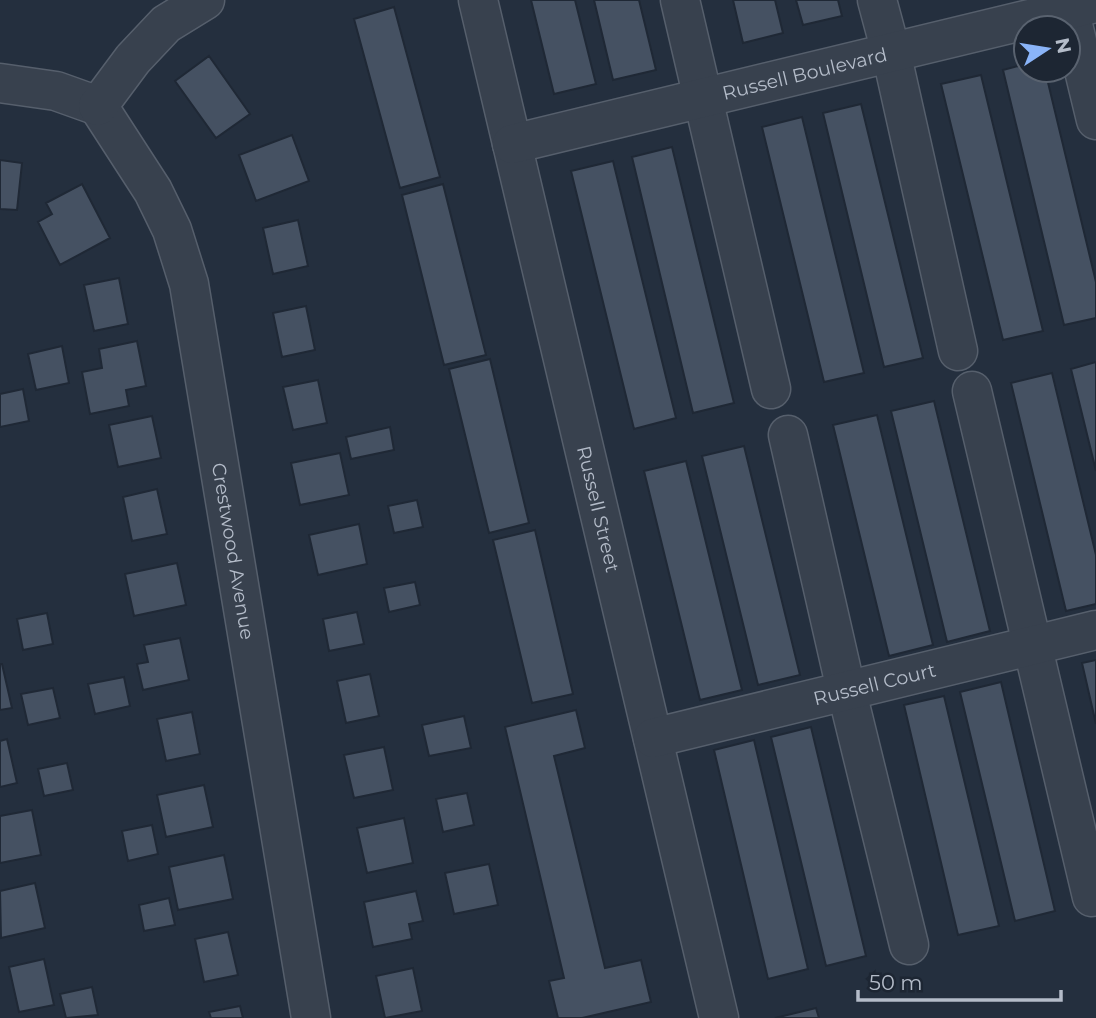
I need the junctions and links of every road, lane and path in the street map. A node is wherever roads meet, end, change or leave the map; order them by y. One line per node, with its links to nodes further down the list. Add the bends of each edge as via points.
1 (205, 0): 9 (street, via 166,24)
2 (478, 0): 11 (street, Russell Street)
3 (680, 0): 8 (street)
4 (877, 0): 6 (street)
5 (1078, 4): 6 (street, Russell Boulevard); 10 (street)
6 (891, 52): 8 (street, Russell Boulevard); 12 (street)
7 (0, 83): 9 (street, via 56,91)
8 (704, 97): 11 (street, Russell Boulevard); 13 (street)
9 (98, 106): 22 (street, Crestwood Avenue, via 153,191 172,230 189,284)
10 (1096, 120)
11 (512, 144): 19 (street, Russell Street)
12 (958, 351)
13 (771, 389)
14 (972, 391): 17 (street)
15 (788, 435): 18 (street)
16 (1096, 631): 17 (street, Russell Court)
17 (1034, 645): 18 (street, Russell Court); 20 (street)
18 (847, 690): 19 (street, Russell Court); 21 (street)
19 (653, 738): 23 (street, Russell Street)
20 (1093, 897)
21 (909, 945)
22 (312, 1018)
23 (719, 1018)

